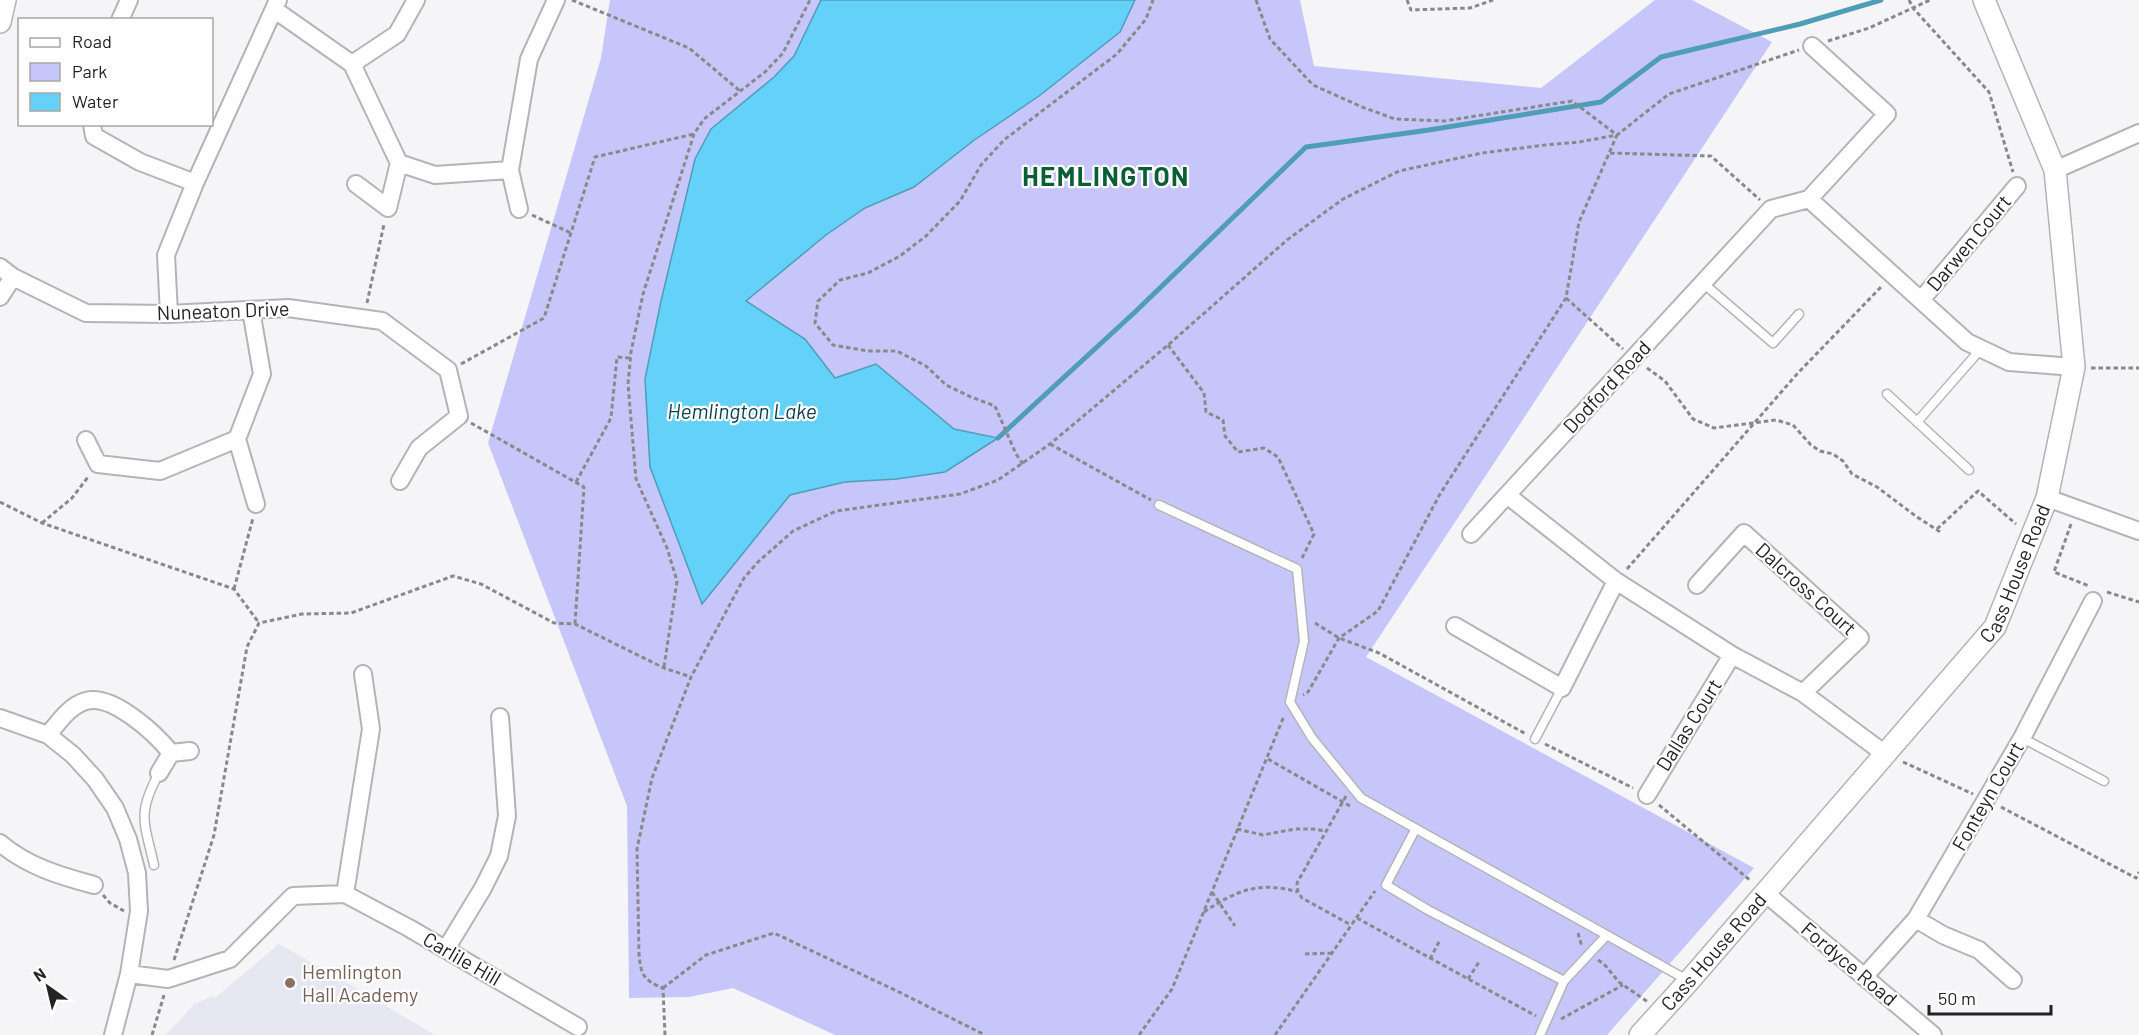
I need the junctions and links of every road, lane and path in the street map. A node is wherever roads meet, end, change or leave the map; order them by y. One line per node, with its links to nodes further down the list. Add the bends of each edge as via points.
1 (5, 0): 17 (street)
2 (129, 0): 16 (street)
3 (416, 0): 19 (street, via 397,34)
4 (556, 0): 27 (street, via 529,59)
5 (572, 0): 20 (path, via 688,48)
6 (810, 0): 20 (path, via 783,53)
7 (1153, 0): 62 (path, via 1146,19 1118,54 1004,140 981,165 960,201 926,236 868,273 840,279 818,301 815,323 834,345 897,351 927,366 946,384 995,406)
8 (1256, 0): 24 (path, via 1270,39 1313,84 1362,107 1395,119 1444,122 1572,101)
9 (1407, 0): 10 (path, via 1411,10 1470,8)
10 (1492, 0)
11 (1909, 0): 15 (path)
12 (1930, 0): 15 (path)
13 (1984, 0): 28 (street, Cass House Road)
14 (276, 5): 19 (street); 29 (street)
15 (1913, 8): 18 (path, via 1869,28); 31 (path, via 1989,92)
16 (121, 18)
17 (0, 22)
18 (1812, 46): 24 (path, via 1670,94); 32 (street, via 1887,114)
19 (352, 64): 26 (street)
20 (740, 91): 23 (path, via 704,119)
21 (92, 126): 29 (street, via 94,136 140,162)
22 (2139, 133): 28 (street)
23 (694, 134): 36 (path, via 595,158); 49 (path, via 643,294)
24 (1617, 135): 25 (path); 47 (path, via 1482,153 1399,171 1342,199 1287,240)
25 (1610, 153): 35 (path, via 1711,156); 41 (path, via 1579,222)
26 (399, 163): 27 (street, via 435,175); 33 (street)
27 (510, 170): 34 (street)
28 (2055, 170): 51 (street, Cass House Road)
29 (195, 183): 44 (street, via 166,255)
30 (356, 184): 33 (street)
31 (2017, 186): 42 (street, Darwen Court)
32 (1809, 199): 35 (street); 38 (street)
33 (388, 208): 46 (path)
34 (519, 209): 36 (path)
35 (1771, 209): 39 (street, Dodford Road)
36 (571, 233): 53 (path, via 544,318)
37 (6, 272): 40 (street); 44 (street, Nuneaton Drive, via 86,313)
38 (1893, 275): 42 (street); 56 (path)
39 (1703, 283): 45 (lane, via 1773,343); 50 (street, Dodford Road)
40 (0, 297)
41 (1566, 298): 50 (path); 93 (path, via 1440,494 1378,611 1339,638 1308,692)
42 (1921, 300): 48 (street)
43 (251, 310): 44 (street, Nuneaton Drive); 46 (street, Nuneaton Drive, via 288,308); 59 (street, via 262,374)
44 (169, 314)
45 (1799, 314)
46 (364, 318): 53 (street, Nuneaton Drive, via 382,321)
47 (1168, 345): 60 (path); 78 (path, via 1204,393 1206,412 1224,420 1225,436 1238,452 1264,448 1278,457 1314,534)
48 (1980, 350): 51 (street, via 2009,362); 57 (lane)
49 (630, 358): 65 (path, via 617,357 611,418); 88 (path, via 628,384 636,479 667,548 677,581)
50 (1634, 358): 56 (path, via 1665,381 1693,419 1714,428); 66 (street, Dodford Road)
51 (2074, 367): 52 (path); 67 (street, Cass House Road)
52 (2139, 368)
53 (448, 370): 55 (street)
54 (1887, 394): 57 (lane)
55 (459, 416): 64 (street, via 419,448); 65 (path)
56 (1756, 421): 73 (path, via 1776,420 1793,425 1811,445 1833,453 1852,474); 79 (path)
57 (1917, 422): 63 (lane)
58 (86, 440): 61 (street)
59 (237, 440): 61 (street, via 160,471); 69 (street)
60 (1050, 444): 62 (path); 70 (path)
61 (98, 464): 72 (path, via 72,498)
62 (1023, 464): 90 (path, via 998,480 960,494 836,511 793,531 744,578)
63 (1969, 470)
64 (400, 481)
65 (575, 482): 85 (path, via 584,487)
66 (1507, 495): 76 (street, Dodford Road); 79 (street)
67 (2047, 498): 71 (street); 77 (street, Cass House Road)
68 (0, 502): 72 (path)
69 (256, 504): 81 (path)
70 (1159, 504): 78 (lane)
71 (2076, 508): 74 (street); 83 (path, via 2054,572)
72 (42, 523): 81 (path)
73 (1937, 529): 75 (path); 77 (path, via 1978,491)
74 (2139, 531)
75 (1942, 533)
76 (1471, 534)
77 (2031, 538): 101 (street, Cass House Road, via 1995,627)
78 (1297, 569): 93 (lane, via 1304,641)
79 (1616, 581): 87 (street); 91 (street)
80 (1697, 585): 92 (street, Dalcross Court, via 1744,533 1860,638)
81 (234, 589): 84 (path)
82 (2093, 601): 97 (street, Fonteyn Court)
83 (2139, 602)
84 (259, 623): 85 (path, via 302,614 351,613 453,576 481,584 554,623); 141 (path, via 248,647 214,835)
85 (575, 624): 88 (path)
86 (1455, 626): 91 (street)
87 (1732, 655): 92 (street); 106 (street, Dallas Court)
88 (664, 668): 90 (path)
89 (363, 674): 122 (street, via 371,729)
90 (691, 677): 147 (path, via 652,778 638,849 640,968 648,982)
91 (1562, 688): 98 (lane)
92 (1803, 693): 101 (street)
93 (1290, 702): 102 (path); 105 (lane, via 1312,738)
94 (500, 717): 133 (street, via 507,816 500,856)
95 (0, 718): 96 (street)
96 (48, 735): 100 (street, via 75,706 98,700 148,728); 124 (street, via 73,755 115,808 137,873)
97 (2022, 738): 104 (lane); 107 (street, Fonteyn Court)
98 (1535, 739)
99 (190, 751): 100 (street)
100 (171, 753): 103 (street)
101 (1884, 754): 107 (path); 121 (street, Cass House Road)
102 (1267, 758): 108 (path); 110 (path)
103 (159, 773): 114 (lane, via 143,814)
104 (2104, 781)
105 (1352, 786): 108 (path); 111 (lane, via 1361,798)
106 (1647, 795)
107 (1986, 800): 116 (path); 127 (street, Fonteyn Court)
108 (1343, 802): 109 (path); 112 (path)
109 (1351, 806)
110 (1238, 829): 112 (path, via 1263,835 1295,829); 119 (path)
111 (1415, 830): 118 (lane); 128 (lane)
112 (1326, 831): 120 (path, via 1297,883)
113 (0, 843): 117 (street, via 21,859 58,876)
114 (154, 865)
115 (2139, 872): 116 (path)
116 (2138, 879)
117 (94, 885): 124 (path, via 117,908)
118 (1386, 885): 126 (path, via 1377,889); 144 (lane)
119 (1212, 892): 123 (path); 125 (path)
120 (1298, 892): 123 (path, via 1257,887); 129 (path)
121 (1764, 892): 140 (street, Fordyce Road); 145 (street, Cass House Road)
122 (345, 894): 133 (street, Carlile Hill); 141 (street, via 294,896 230,959)
123 (1219, 902): 125 (path); 130 (path)
124 (139, 911): 139 (street)
125 (1203, 913): 155 (path, via 1172,988)
126 (1357, 918): 129 (path); 137 (path)
127 (1916, 919): 140 (street, Fonteyn Court); 143 (street, via 1943,936 1980,950)
128 (1581, 922): 131 (lane); 136 (path, via 1578,935)
129 (1351, 925): 134 (path)
130 (1235, 926)
131 (1606, 936): 136 (lane); 145 (lane)
132 (1440, 940): 137 (path)
133 (446, 949): 150 (street, Carlile Hill)
134 (1332, 953): 135 (path); 156 (path)
135 (1305, 954)
136 (1588, 954): 144 (lane); 146 (path, via 1604,964)
137 (1430, 959): 142 (path)
138 (1479, 962): 142 (path)
139 (129, 974): 141 (street); 151 (street)
140 (1864, 977): 159 (street, Fordyce Road)
141 (168, 979): 152 (path)
142 (1468, 979): 149 (path)
143 (2013, 980)
144 (1564, 981): 149 (lane)
145 (1689, 981): 148 (street, Cass House Road)
146 (1623, 985): 148 (path); 149 (path, via 1568,1016)
147 (663, 988): 153 (path); 154 (path, via 706,954 774,933)
148 (1662, 1011): 158 (street, Cass House Road)
149 (1546, 1021): 157 (lane)
150 (578, 1027)
151 (113, 1035)
152 (152, 1035)
153 (665, 1035)
154 (985, 1035)
155 (1139, 1035)
156 (1275, 1035)
157 (1540, 1035)
158 (1640, 1035)
159 (1933, 1035)

